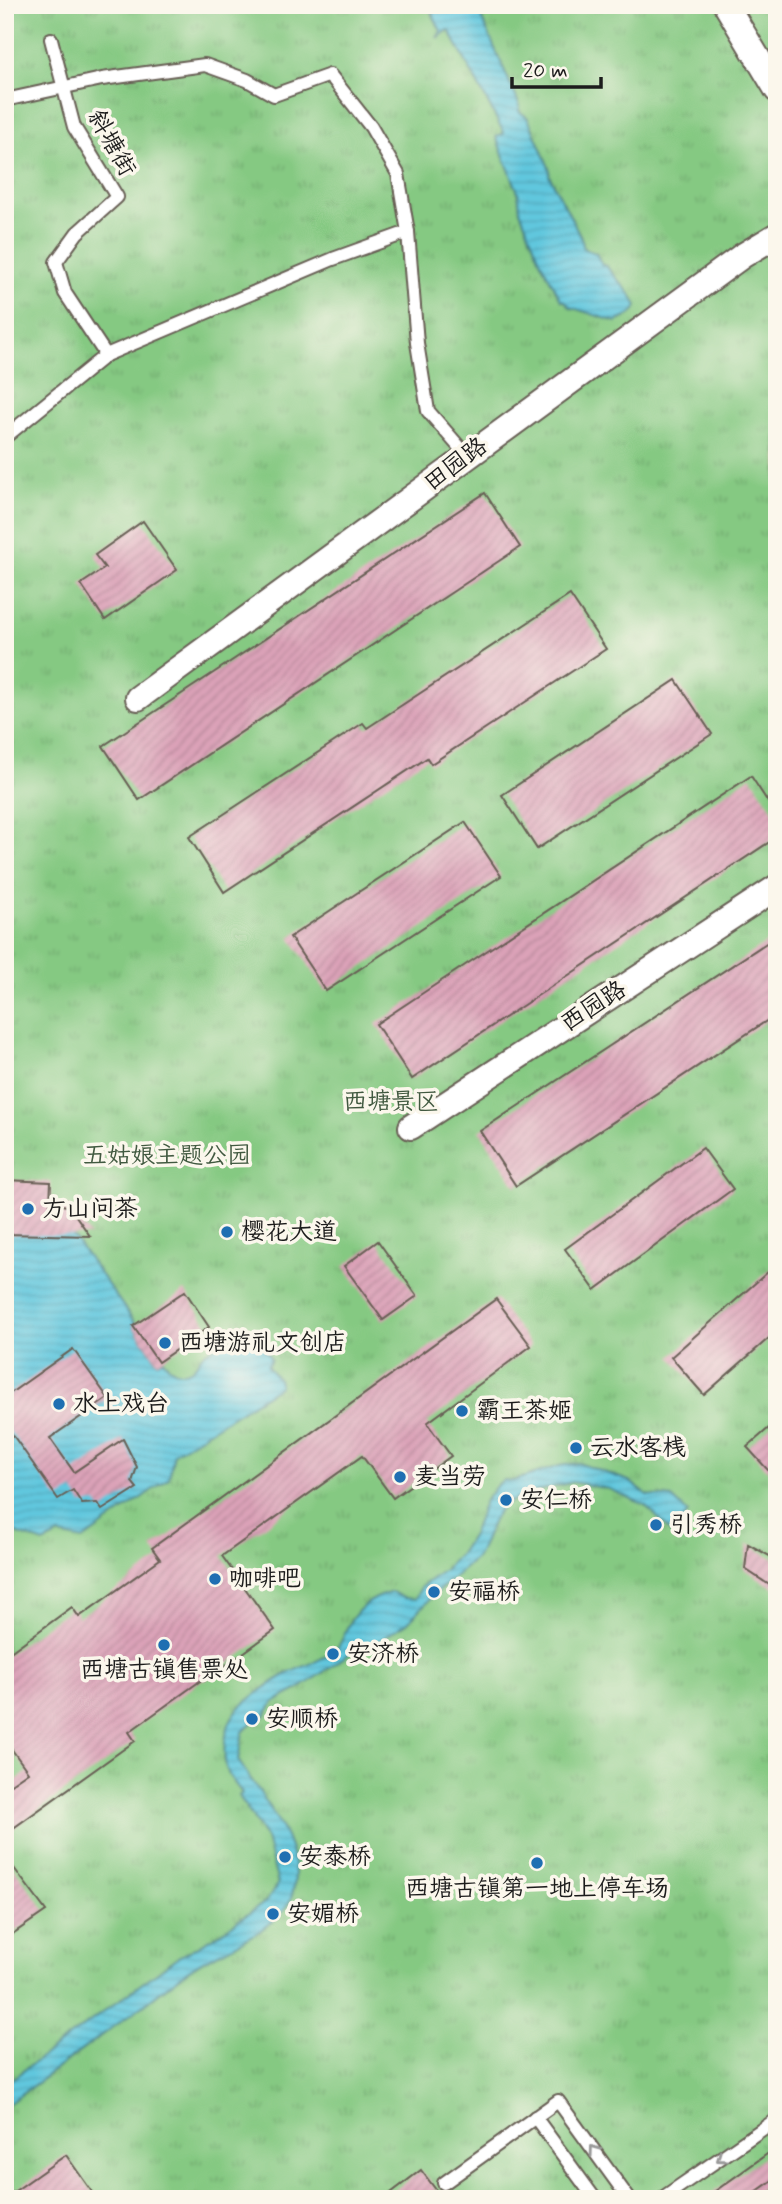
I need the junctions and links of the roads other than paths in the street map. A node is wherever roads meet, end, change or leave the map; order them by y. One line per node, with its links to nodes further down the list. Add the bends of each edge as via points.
1 (726, 5): 4 (street)
2 (51, 39): 3 (lane, 斜塘街)
3 (62, 87): 5 (lane); 6 (lane, via 205,65 274,95 330,75 371,127 398,174); 8 (lane, 斜塘街, via 74,127 117,197 77,233 56,262 65,293)
4 (777, 90)
5 (5, 100)
6 (408, 232): 8 (lane); 10 (lane, via 428,411)
7 (777, 236): 10 (street, 田园路, via 742,256)
8 (106, 355): 9 (lane)
9 (5, 437)
10 (468, 457): 11 (street, 田园路)
11 (138, 698)
12 (777, 887): 13 (street, 西园路)
13 (411, 1127)
14 (535, 2117): 16 (lane); 17 (lane); 18 (lane, one-way to 14, via 558,2101)
15 (777, 2119): 19 (lane, one-way to 19)
16 (444, 2183)
17 (595, 2199)
18 (629, 2199)
19 (661, 2199)

